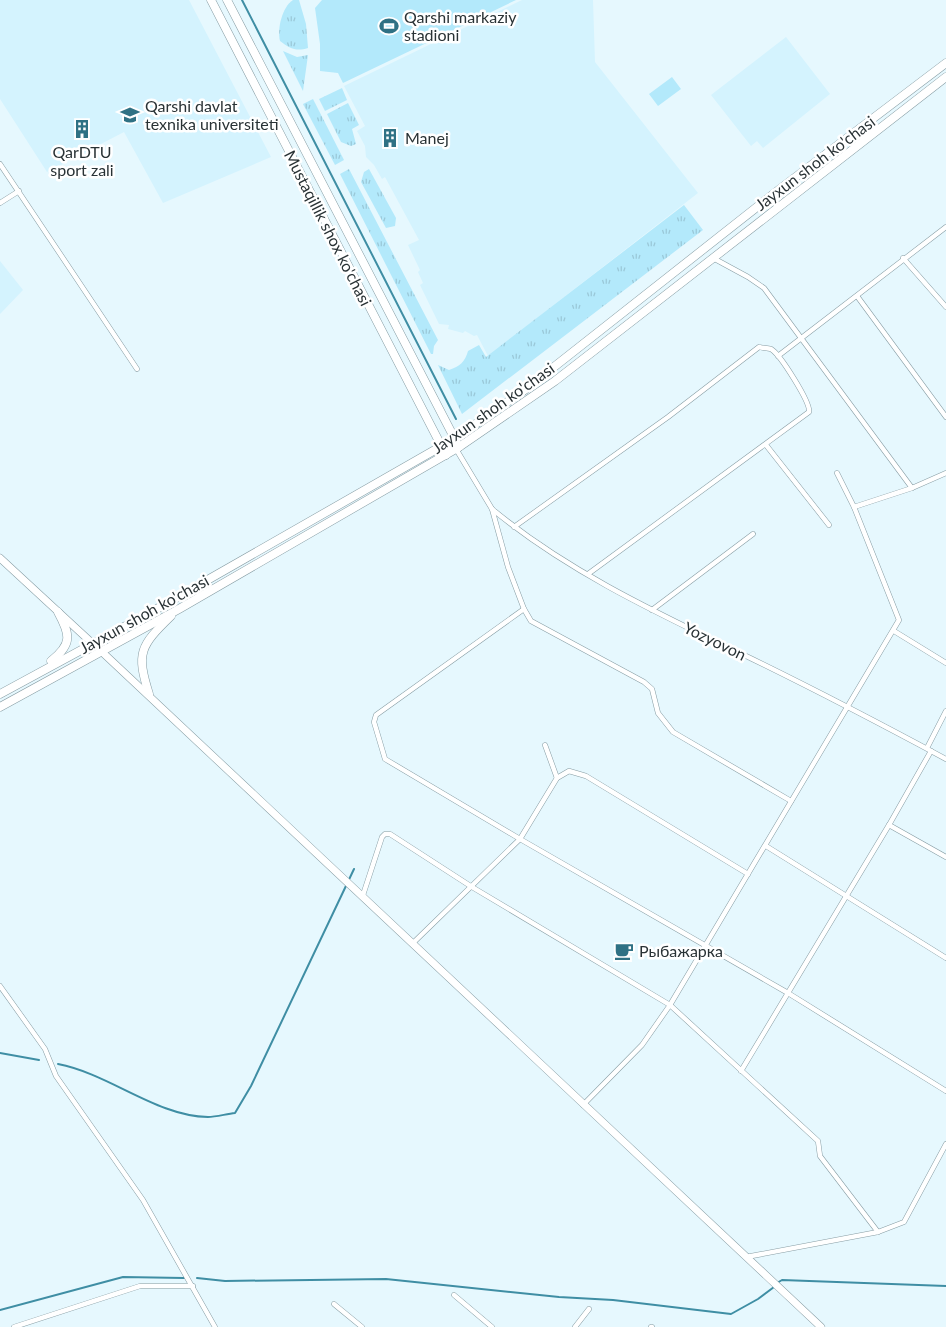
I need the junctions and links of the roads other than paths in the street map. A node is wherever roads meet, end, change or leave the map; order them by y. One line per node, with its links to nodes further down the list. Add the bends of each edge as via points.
1 (212, 0): 20 (main road, Mustaqillik shox ko'chasi)
2 (227, 0): 18 (main road, Mustaqillik shox ko'chasi)
3 (946, 63): 4 (main road, Jayxun shoh ko'chasi)
4 (934, 72): 5 (main road); 18 (main road, Jayxun shoh ko'chasi, via 526,389)
5 (943, 79): 10 (main road, Jayxun shoh ko'chasi)
6 (0, 164): 7 (street)
7 (19, 191): 8 (street); 16 (street)
8 (0, 203)
9 (946, 227): 11 (street)
10 (713, 258): 14 (street, via 764,288); 21 (main road, Jayxun shoh ko'chasi, via 555,381)
11 (903, 258): 12 (street); 13 (street)
12 (857, 296): 14 (street); 17 (street)
13 (946, 307)
14 (800, 337): 15 (street); 25 (street)
15 (778, 356): 19 (street, via 810,409); 29 (street, via 759,347 668,417)
16 (137, 369)
17 (946, 417)
18 (454, 439): 20 (main road, Jayxun shoh ko'chasi); 21 (main road, Mustaqillik shox ko'chasi)
19 (766, 445): 28 (street); 32 (street)
20 (441, 446): 22 (main road, Mustaqillik shox ko'chasi); 38 (main road, Jayxun shoh ko'chasi)
21 (457, 448): 22 (main road, Jayxun shoh ko'chasi); 27 (street)
22 (446, 455): 33 (main road, Jayxun shoh ko'chasi)
23 (837, 473): 26 (street)
24 (946, 473): 25 (street)
25 (912, 488): 26 (street)
26 (854, 507): 37 (street, via 898,615)
27 (492, 509): 29 (street, Yozyovon); 34 (street)
28 (829, 525)
29 (514, 527): 32 (street, Yozyovon)
30 (752, 534): 35 (street)
31 (0, 558): 36 (main road)
32 (588, 574): 35 (street, Yozyovon)
33 (178, 609): 39 (main road, Jayxun shoh ko'chasi); 43 (main road, via 144,645 140,666)
34 (524, 609): 51 (street, via 531,621 644,682 652,689 658,713 674,732); 53 (street, via 376,715 374,722 385,759)
35 (652, 610): 44 (street, Yozyovon)
36 (58, 612): 38 (main road); 41 (main road, via 68,639 64,649)
37 (894, 631): 40 (street); 44 (street)
38 (92, 642): 41 (main road, Jayxun shoh ko'chasi)
39 (102, 651): 43 (main road); 45 (main road, Jayxun shoh ko'chasi)
40 (946, 663)
41 (31, 676): 42 (main road, Jayxun shoh ko'chasi)
42 (0, 694)
43 (149, 694): 58 (main road)
44 (849, 706): 48 (street, Yozyovon); 51 (street)
45 (0, 707)
46 (946, 711): 48 (street)
47 (546, 745): 50 (street)
48 (929, 750): 49 (street, Yozyovon); 52 (street)
49 (946, 759)
50 (557, 778): 53 (street); 56 (street, via 569,771 586,776)
51 (791, 801): 54 (street)
52 (889, 825): 55 (street); 59 (street)
53 (520, 839): 57 (street); 61 (street)
54 (766, 846): 56 (street); 59 (street)
55 (946, 857)
56 (748, 874): 61 (street)
57 (472, 887): 58 (street, via 390,834 385,834); 60 (street); 65 (street)
58 (363, 895): 60 (main road)
59 (845, 897): 62 (street); 64 (street)
60 (413, 943): 68 (main road)
61 (705, 944): 64 (street); 65 (street)
62 (946, 958)
63 (0, 986): 72 (street, via 45,1049 56,1076 143,1200)
64 (788, 993): 66 (street); 67 (street)
65 (670, 1005): 66 (street); 68 (street, via 642,1045)
66 (741, 1071): 70 (street, via 818,1141 820,1156)
67 (946, 1091)
68 (583, 1105): 71 (main road)
69 (946, 1144): 70 (street, via 904,1222)
70 (878, 1232): 71 (street)
71 (746, 1257): 81 (main road)
72 (193, 1286): 76 (street); 77 (street, via 140,1286)
73 (454, 1295): 79 (street)
74 (334, 1304): 78 (street)
75 (589, 1309): 80 (street)
76 (212, 1326)
77 (14, 1327)
78 (362, 1327)
79 (492, 1327)
80 (575, 1327)
81 (820, 1327)

